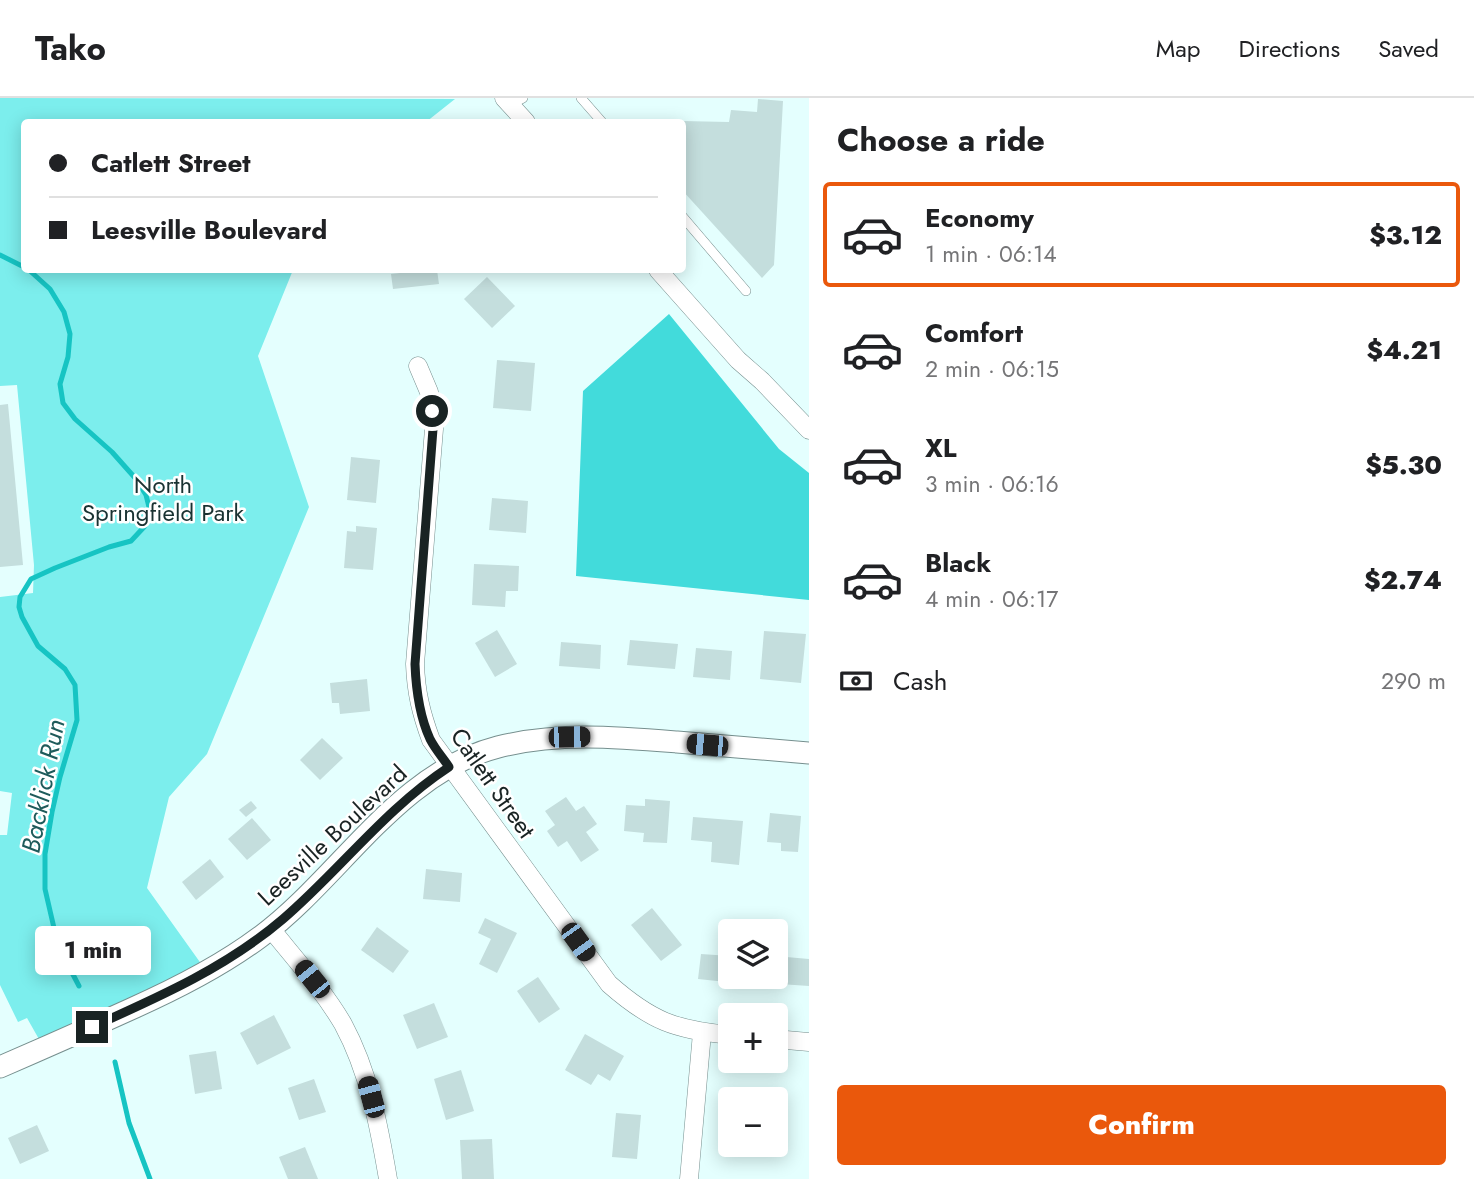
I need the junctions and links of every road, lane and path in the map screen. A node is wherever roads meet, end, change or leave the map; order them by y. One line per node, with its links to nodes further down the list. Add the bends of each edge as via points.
1 (581, 98): 4 (lane)
2 (512, 100): 3 (street)
3 (524, 119)
4 (599, 119)
5 (686, 221): 7 (lane)
6 (661, 273): 9 (street, via 738,360)
7 (746, 290)
8 (418, 366): 11 (street, Catlett Street, via 429,392 433,429 415,682 431,740)
9 (809, 430)
10 (809, 753): 11 (street, Leesville Boulevard, via 569,737 497,747)
11 (449, 767): 12 (street, Leesville Boulevard, via 386,816); 13 (street, Catlett Street, via 609,985 657,1019)
12 (271, 929): 17 (street, Leesville Boulevard, via 179,987); 18 (street, via 331,1006 354,1048 381,1133)
13 (702, 1032): 14 (street, Catlett Street); 19 (street)
14 (718, 1034)
15 (788, 1040): 16 (street)
16 (809, 1042)
17 (0, 1067)
18 (388, 1179)
19 (689, 1179)

